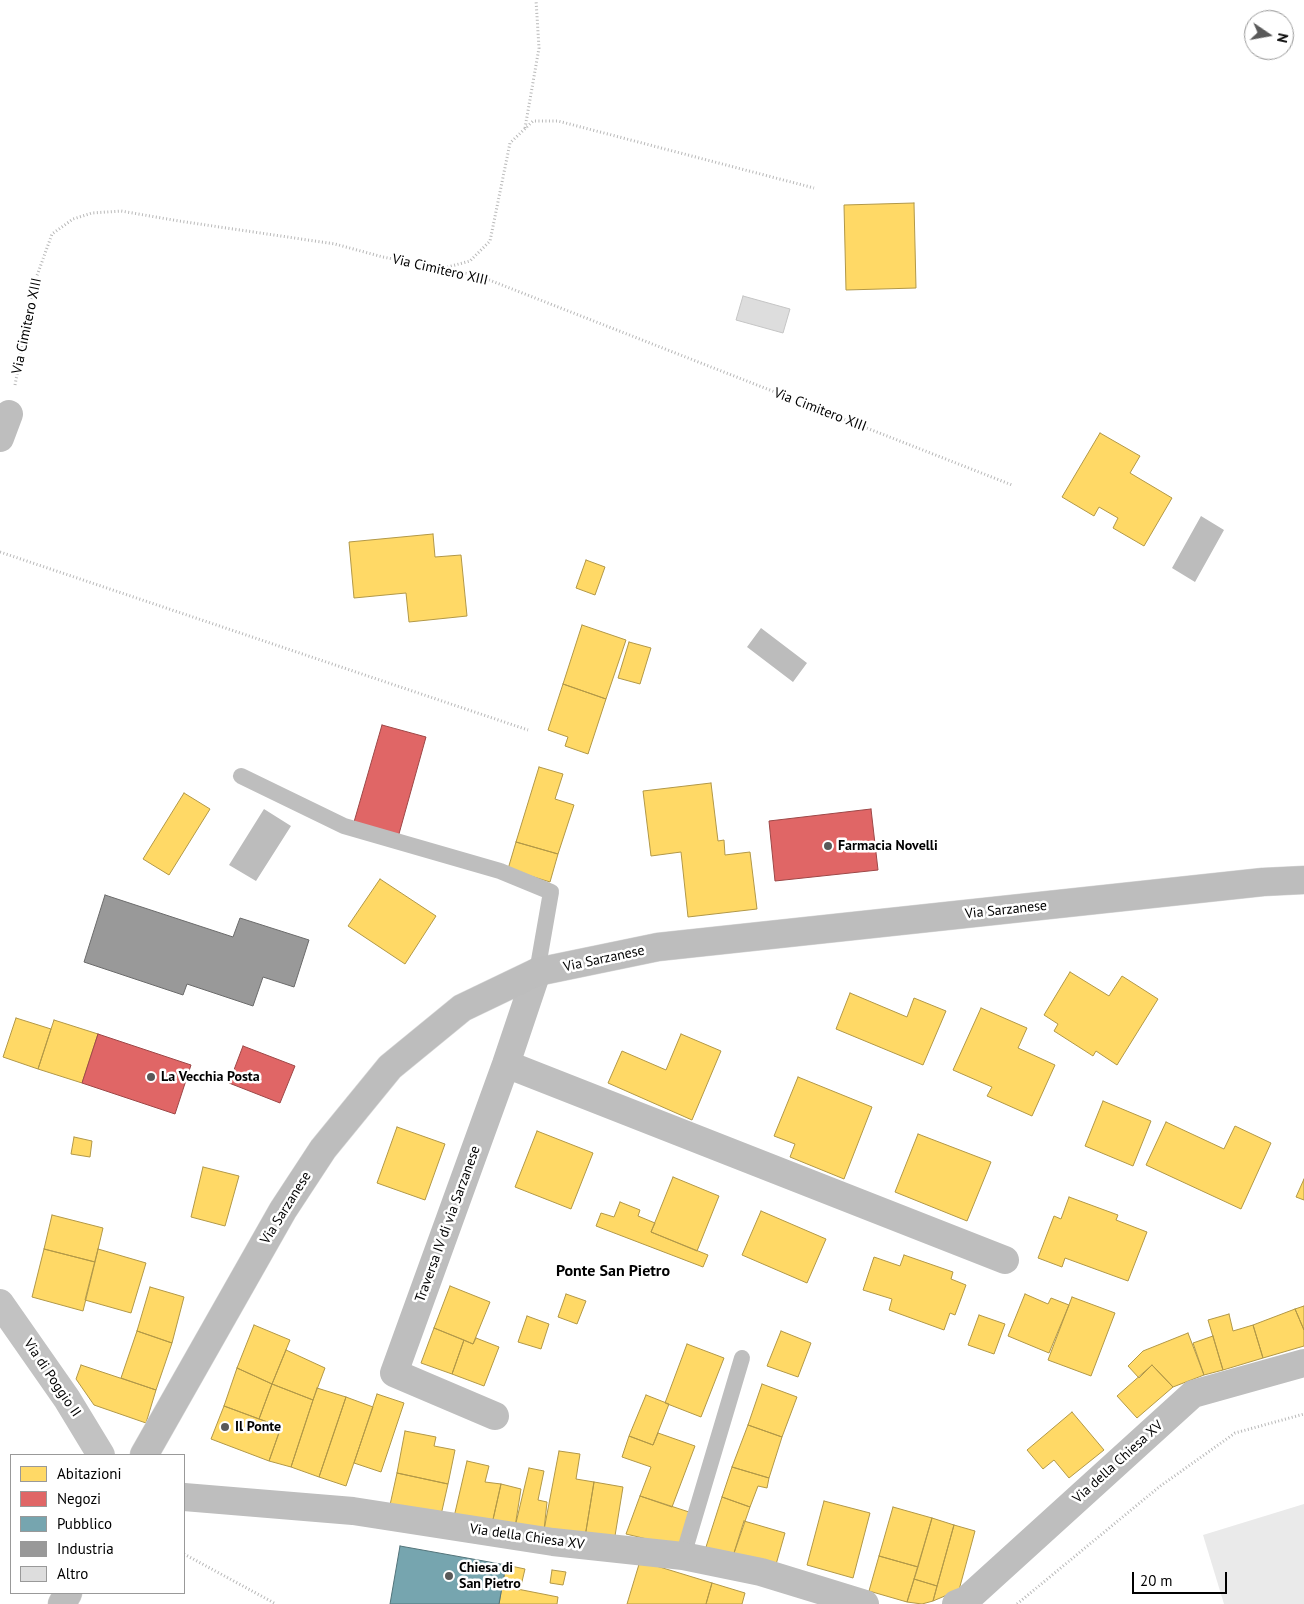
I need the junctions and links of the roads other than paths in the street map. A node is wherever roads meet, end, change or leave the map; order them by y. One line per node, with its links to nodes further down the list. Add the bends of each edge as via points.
1 (241, 776): 3 (lane, via 344,826 500,871 551,892)
2 (1304, 880): 3 (main road, Via Sarzanese, via 658,948)
3 (537, 972): 4 (street, Traversa IV di via Sarzanese); 11 (main road, Via Sarzanese, via 462,1008 390,1067 323,1149 283,1210)
4 (506, 1064): 5 (street); 9 (street, Traversa IV di via Sarzanese, via 394,1373)
5 (1005, 1260)
6 (0, 1303): 10 (main road, Via di Poggio II, via 67,1399)
7 (742, 1358): 13 (lane)
8 (1304, 1363): 15 (street, Via della Chiesa XV, via 1193,1394 966,1600)
9 (495, 1416)
10 (100, 1454)
11 (145, 1454)
12 (185, 1497): 13 (street, Via della Chiesa XV, via 353,1511 553,1542)
13 (683, 1556): 14 (street, Via della Chiesa XV, via 760,1572)
14 (865, 1604)
15 (956, 1604)

